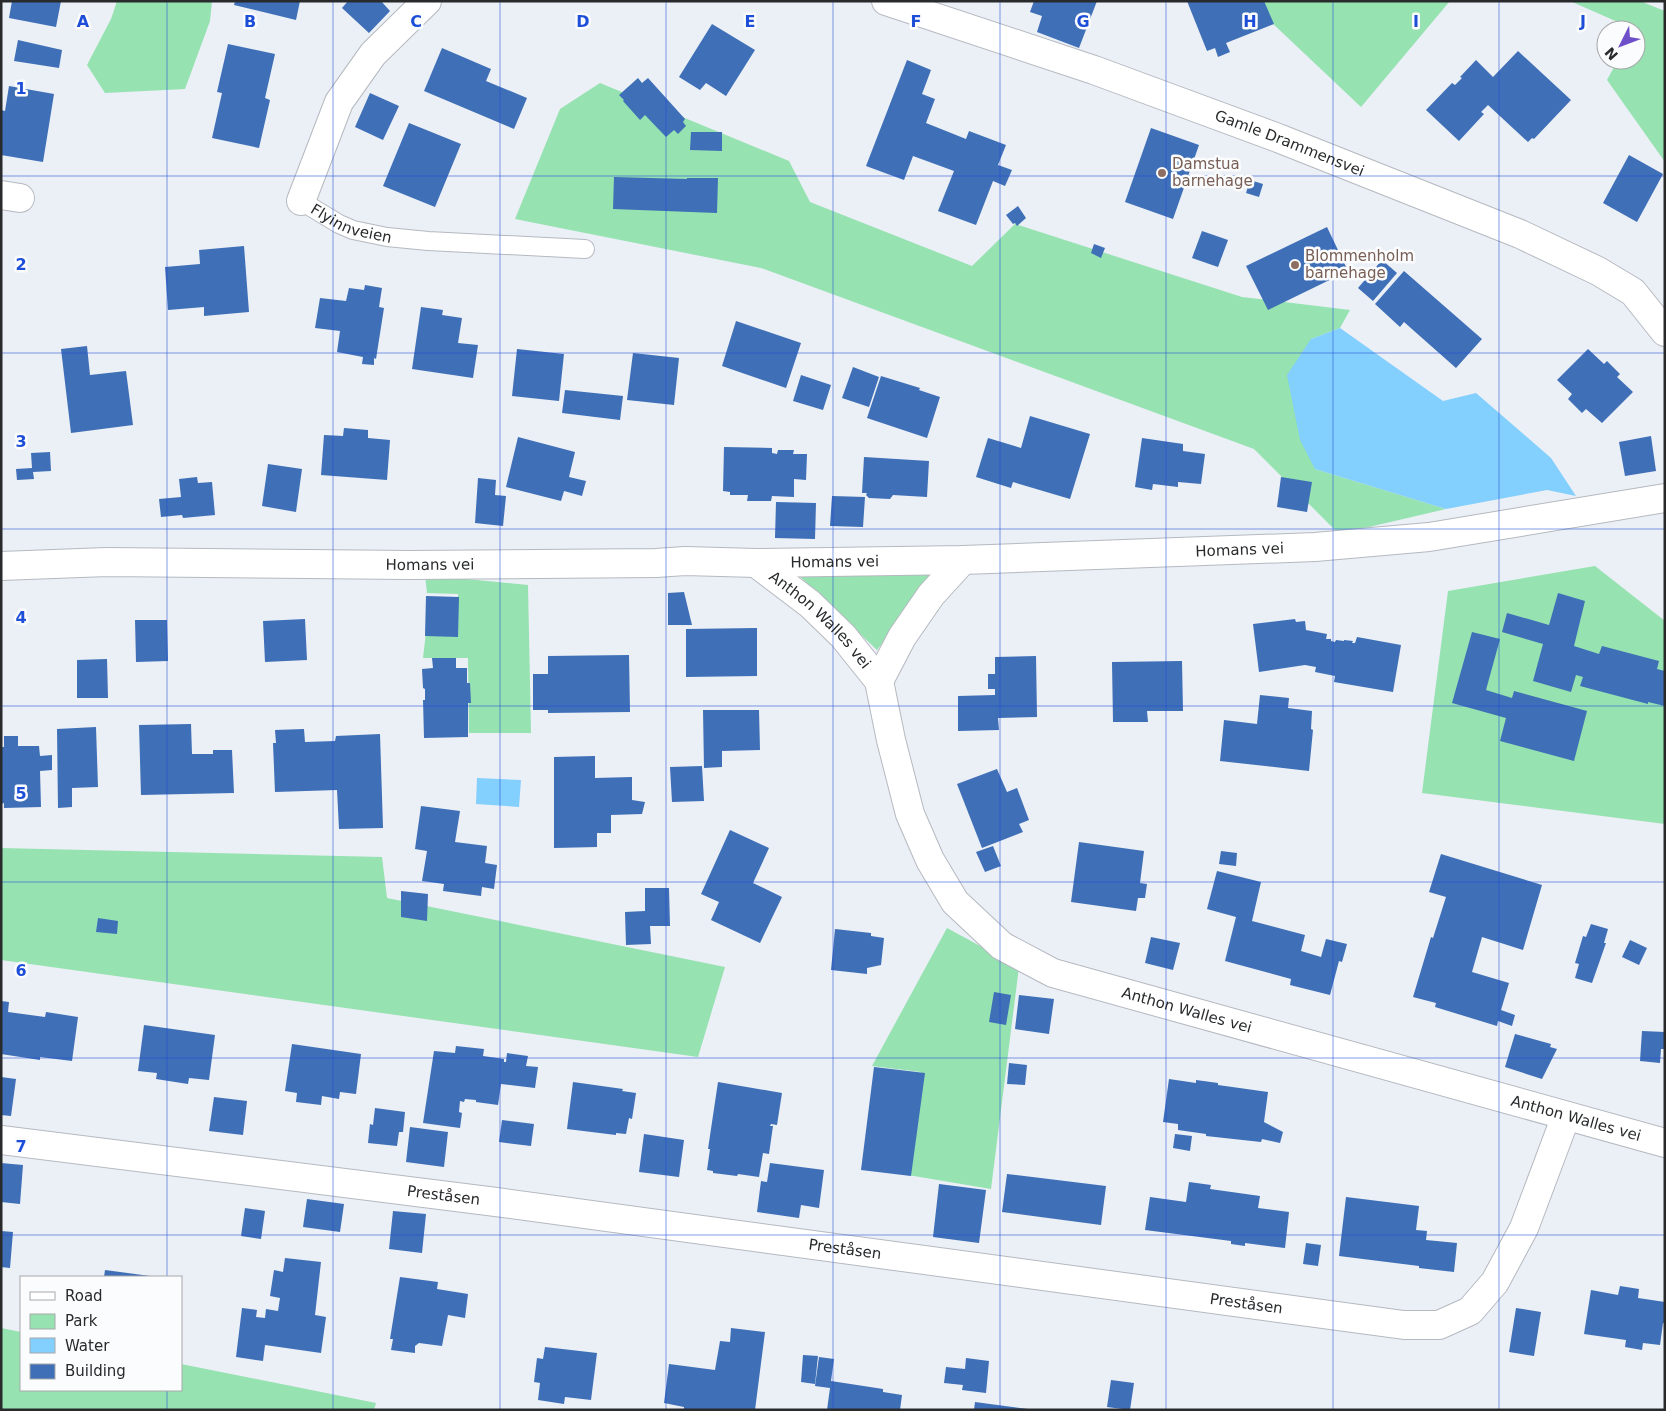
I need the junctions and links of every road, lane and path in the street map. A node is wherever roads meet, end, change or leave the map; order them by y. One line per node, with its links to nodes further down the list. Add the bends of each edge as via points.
1 (427, 1): 3 (street, Flyinnveien, via 373,54 339,102)
2 (886, 1): 5 (street, Gamle Drammensvei, via 1104,73 1520,234 1633,292)
3 (301, 201): 4 (lane, Flyinnveien, via 353,230 387,237)
4 (585, 248)
5 (1665, 332)
6 (1665, 498): 7 (street, Homans vei, via 1429,537 1315,547)
7 (963, 560): 8 (street, Homans vei); 10 (street, Anthon Walles vei, via 931,595 902,637)
8 (756, 563): 9 (street, Homans vei, via 409,565 107,562); 10 (street, Anthon Walles vei, via 810,604 843,636)
9 (1, 566)
10 (879, 681): 11 (street, Anthon Walles vei, via 890,740 910,814 930,860 955,902 1002,946 1053,973)
11 (1566, 1116): 12 (street, Preståsen, via 1524,1228 1494,1282 1470,1311 1439,1325 1404,1325 496,1202); 13 (street, Anthon Walles vei)
12 (1, 1140)
13 (1665, 1143)

